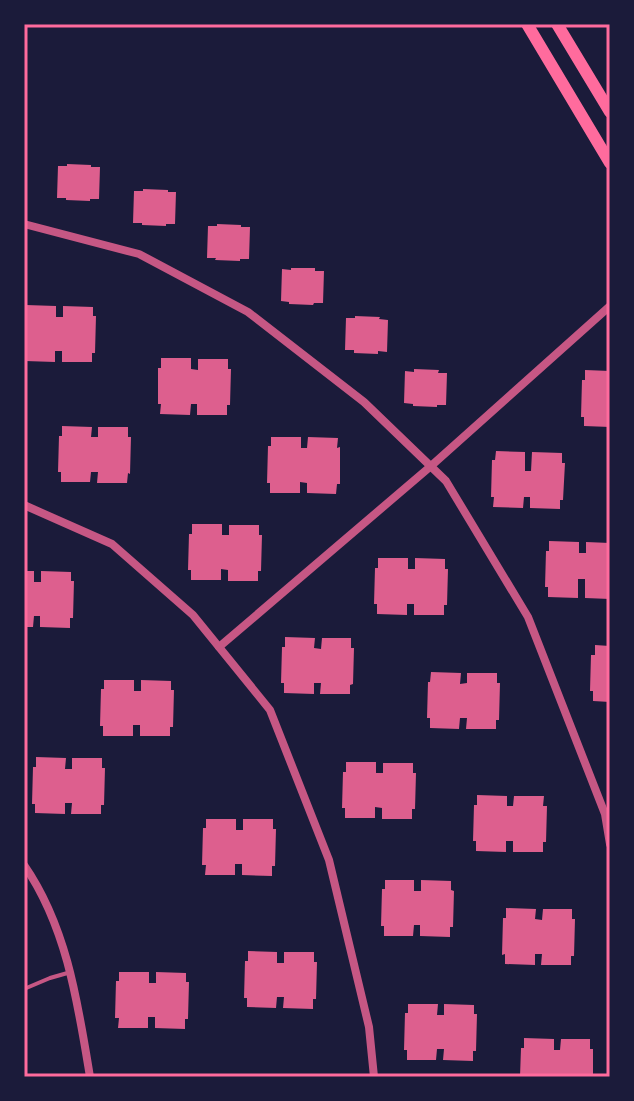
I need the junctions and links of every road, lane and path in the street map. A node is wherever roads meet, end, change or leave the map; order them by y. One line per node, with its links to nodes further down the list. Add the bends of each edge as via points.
1 (527, 24): 4 (main road)
2 (557, 24): 3 (main road)
3 (610, 112)
4 (610, 163)
5 (24, 224): 7 (street, via 139,254 248,312 364,402)
6 (610, 306): 7 (street)
7 (431, 466): 9 (street); 10 (street, via 446,481 528,617 605,814)
8 (24, 505): 9 (street, via 112,544 193,615)
9 (219, 647): 15 (street, via 270,710 329,860 369,1027)
10 (610, 844)
11 (24, 865): 12 (street, via 46,903)
12 (71, 972): 13 (lane); 14 (street)
13 (24, 989)
14 (90, 1077)
15 (374, 1077)

